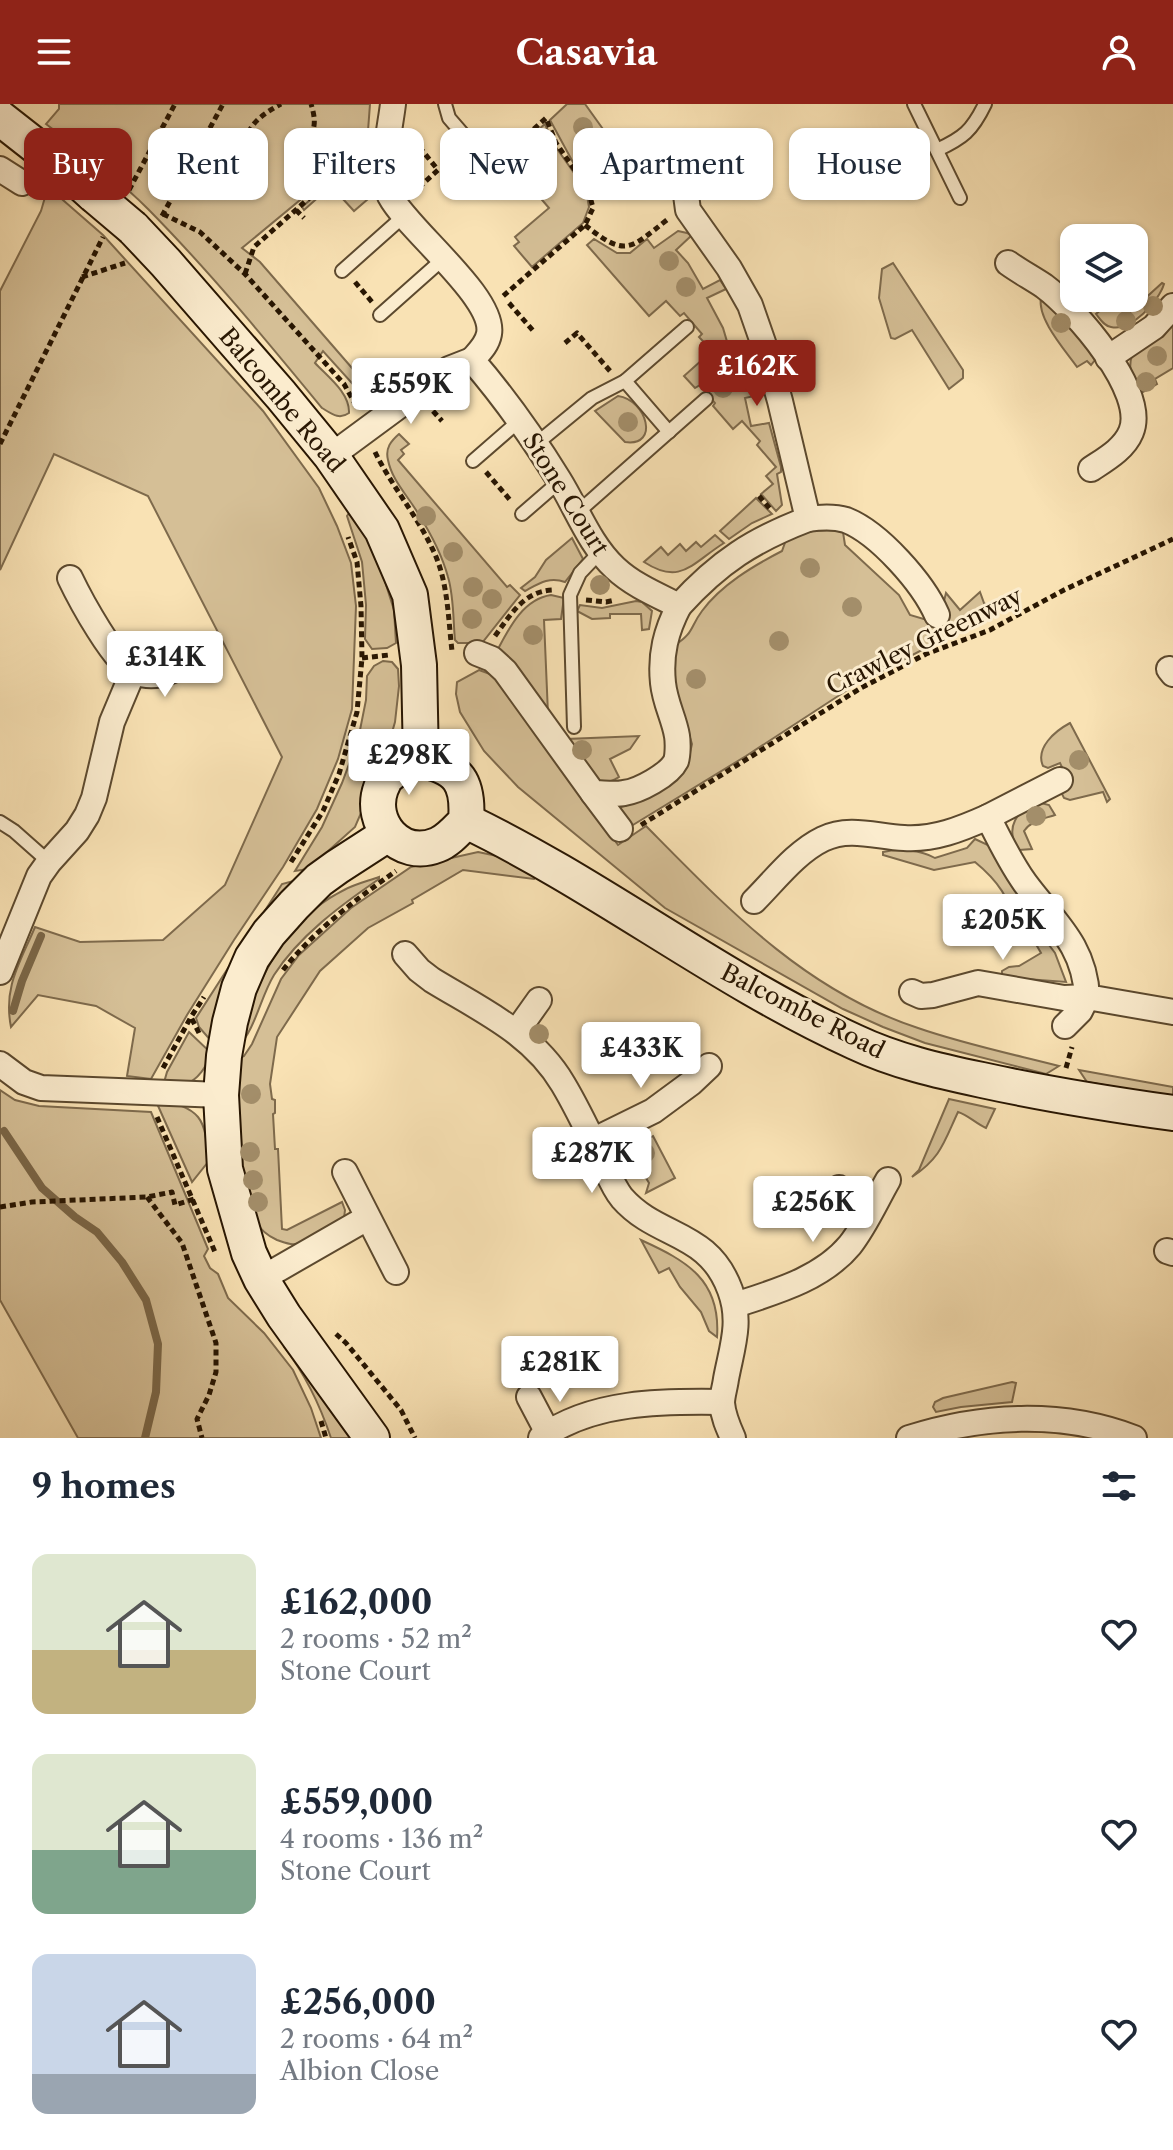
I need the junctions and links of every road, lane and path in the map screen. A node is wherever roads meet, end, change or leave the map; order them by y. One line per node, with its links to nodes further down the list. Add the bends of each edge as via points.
1 (223, 104): 27 (path)
2 (281, 104): 9 (path)
3 (311, 104): 10 (path)
4 (445, 104): 11 (lane)
5 (914, 104): 15 (lane)
6 (985, 104): 15 (lane, via 970,131)
7 (392, 109): 24 (path, via 438,170)
8 (0, 118): 27 (main road, Balcombe Road, bridge)
9 (250, 128)
10 (314, 128)
11 (458, 128)
12 (535, 128): 13 (path, via 546,118)
13 (550, 128)
14 (557, 144): 26 (path, via 588,189 593,208)
15 (937, 150): 18 (lane)
16 (0, 169): 17 (street)
17 (22, 183)
18 (960, 198)
19 (307, 200): 22 (path)
20 (393, 200): 24 (street)
21 (687, 200): 23 (street)
22 (296, 210): 25 (path); 31 (path, via 254,247)
23 (688, 210): 26 (path, via 631,246 617,246); 55 (street, via 750,305)
24 (401, 211): 28 (street); 30 (lane)
25 (304, 218)
26 (585, 225): 32 (path)
27 (144, 236): 31 (path, via 200,232); 47 (path, via 82,277); 49 (main road, Balcombe Road)
28 (443, 259): 32 (street, via 469,288); 34 (lane)
29 (1008, 263): 38 (street, via 1061,301)
30 (343, 270): 34 (path)
31 (245, 274): 45 (path, via 344,384)
32 (494, 304): 36 (path); 39 (street, via 489,333)
33 (1172, 311): 38 (street)
34 (381, 314)
35 (687, 327): 40 (lane)
36 (535, 333)
37 (565, 343): 40 (path, via 577,333)
38 (1108, 358): 51 (street, via 1132,401 1132,431 1118,450)
39 (472, 360): 44 (street, Stone Court); 45 (street, via 449,369)
40 (623, 382): 46 (lane); 48 (lane, via 592,398)
41 (706, 399): 46 (lane)
42 (434, 412): 43 (path)
43 (442, 421)
44 (519, 421): 48 (street, Stone Court); 50 (lane)
45 (365, 431): 49 (street); 65 (path, via 433,549 444,582)
46 (669, 432): 53 (lane)
47 (0, 444)
48 (536, 444): 52 (street, Stone Court)
49 (331, 456): 64 (main road, Balcombe Road, via 382,530 410,595)
50 (474, 460): 54 (path)
51 (1091, 469)
52 (560, 481): 53 (street, Stone Court); 54 (lane)
53 (578, 512): 58 (street, Stone Court)
54 (523, 513)
55 (808, 519): 62 (street, via 736,553); 63 (street, via 826,516 864,530 916,579)
56 (347, 535): 67 (path, via 357,562)
57 (1173, 539): 77 (path, Crawley Greenway, via 861,688 625,837)
58 (600, 552): 60 (street, Stone Court, via 627,579); 61 (lane, via 580,573)
59 (70, 578): 69 (street, via 96,626)
60 (647, 590): 61 (path, via 606,602); 62 (street, Stone Court)
61 (570, 595): 66 (path, via 551,589 523,600); 70 (lane)
62 (679, 606): 73 (street, via 662,662 667,707 678,739 676,760 661,776 625,793)
63 (937, 615)
64 (418, 651): 65 (path); 67 (path); 71 (main road, Balcombe Road)
65 (452, 652): 66 (path)
66 (477, 653): 73 (street, via 505,671)
67 (362, 658): 80 (path, via 357,712 339,774)
68 (183, 663): 69 (street, via 163,675)
69 (133, 672): 79 (street, via 112,722 87,815)
70 (574, 727)
71 (421, 760): 75 (main road, via 440,764 455,775 468,797); 78 (main road, via 385,778 377,799)
72 (1060, 780): 74 (street)
73 (593, 793): 77 (street)
74 (988, 817): 81 (street, via 918,838 858,833 824,839 793,861); 85 (street, via 1025,882 1076,949)
75 (466, 821): 78 (main road, via 437,845 417,848); 95 (main road, Balcombe Road, via 518,846 725,974 856,1043 976,1079)
76 (0, 822): 79 (lane)
77 (620, 829)
78 (388, 834): 94 (main road, via 319,880 252,958 230,1022)
79 (49, 862): 83 (street, via 31,892)
80 (287, 869)
81 (754, 901)
82 (405, 954): 90 (street, via 432,980)
83 (0, 972)
84 (912, 992): 85 (street, via 933,995 978,983)
85 (1087, 997): 87 (street); 89 (street)
86 (539, 1000): 90 (street)
87 (1173, 1012)
88 (191, 1017): 93 (path)
89 (1065, 1026)
90 (517, 1031): 96 (street, via 563,1084)
91 (0, 1064): 93 (street, via 41,1088)
92 (709, 1066): 96 (street, via 653,1111)
93 (150, 1093): 94 (street)
94 (221, 1095): 106 (main road, via 225,1169)
95 (1173, 1113)
96 (592, 1141): 107 (street, via 620,1195 636,1212 699,1246 724,1276)
97 (345, 1172): 104 (street)
98 (888, 1180): 103 (street)
99 (839, 1188): 103 (street)
100 (147, 1197): 101 (path, via 172,1192 175,1205); 102 (path); 112 (path, via 182,1243 216,1343 216,1372 197,1419)
101 (194, 1199)
102 (0, 1207)
103 (871, 1210): 107 (street, via 849,1246 829,1263 787,1287)
104 (367, 1218): 105 (street); 106 (street)
105 (396, 1272)
106 (261, 1279): 113 (main road)
107 (735, 1305): 109 (street, via 737,1321)
108 (529, 1397): 111 (street)
109 (722, 1402): 111 (street, via 628,1405 580,1418); 114 (street)
110 (943, 1433): 115 (street); 116 (street, via 1010,1418 1052,1418)
111 (545, 1436)
112 (202, 1438)
113 (372, 1438)
114 (733, 1438)
115 (909, 1438)
116 (1134, 1438)

